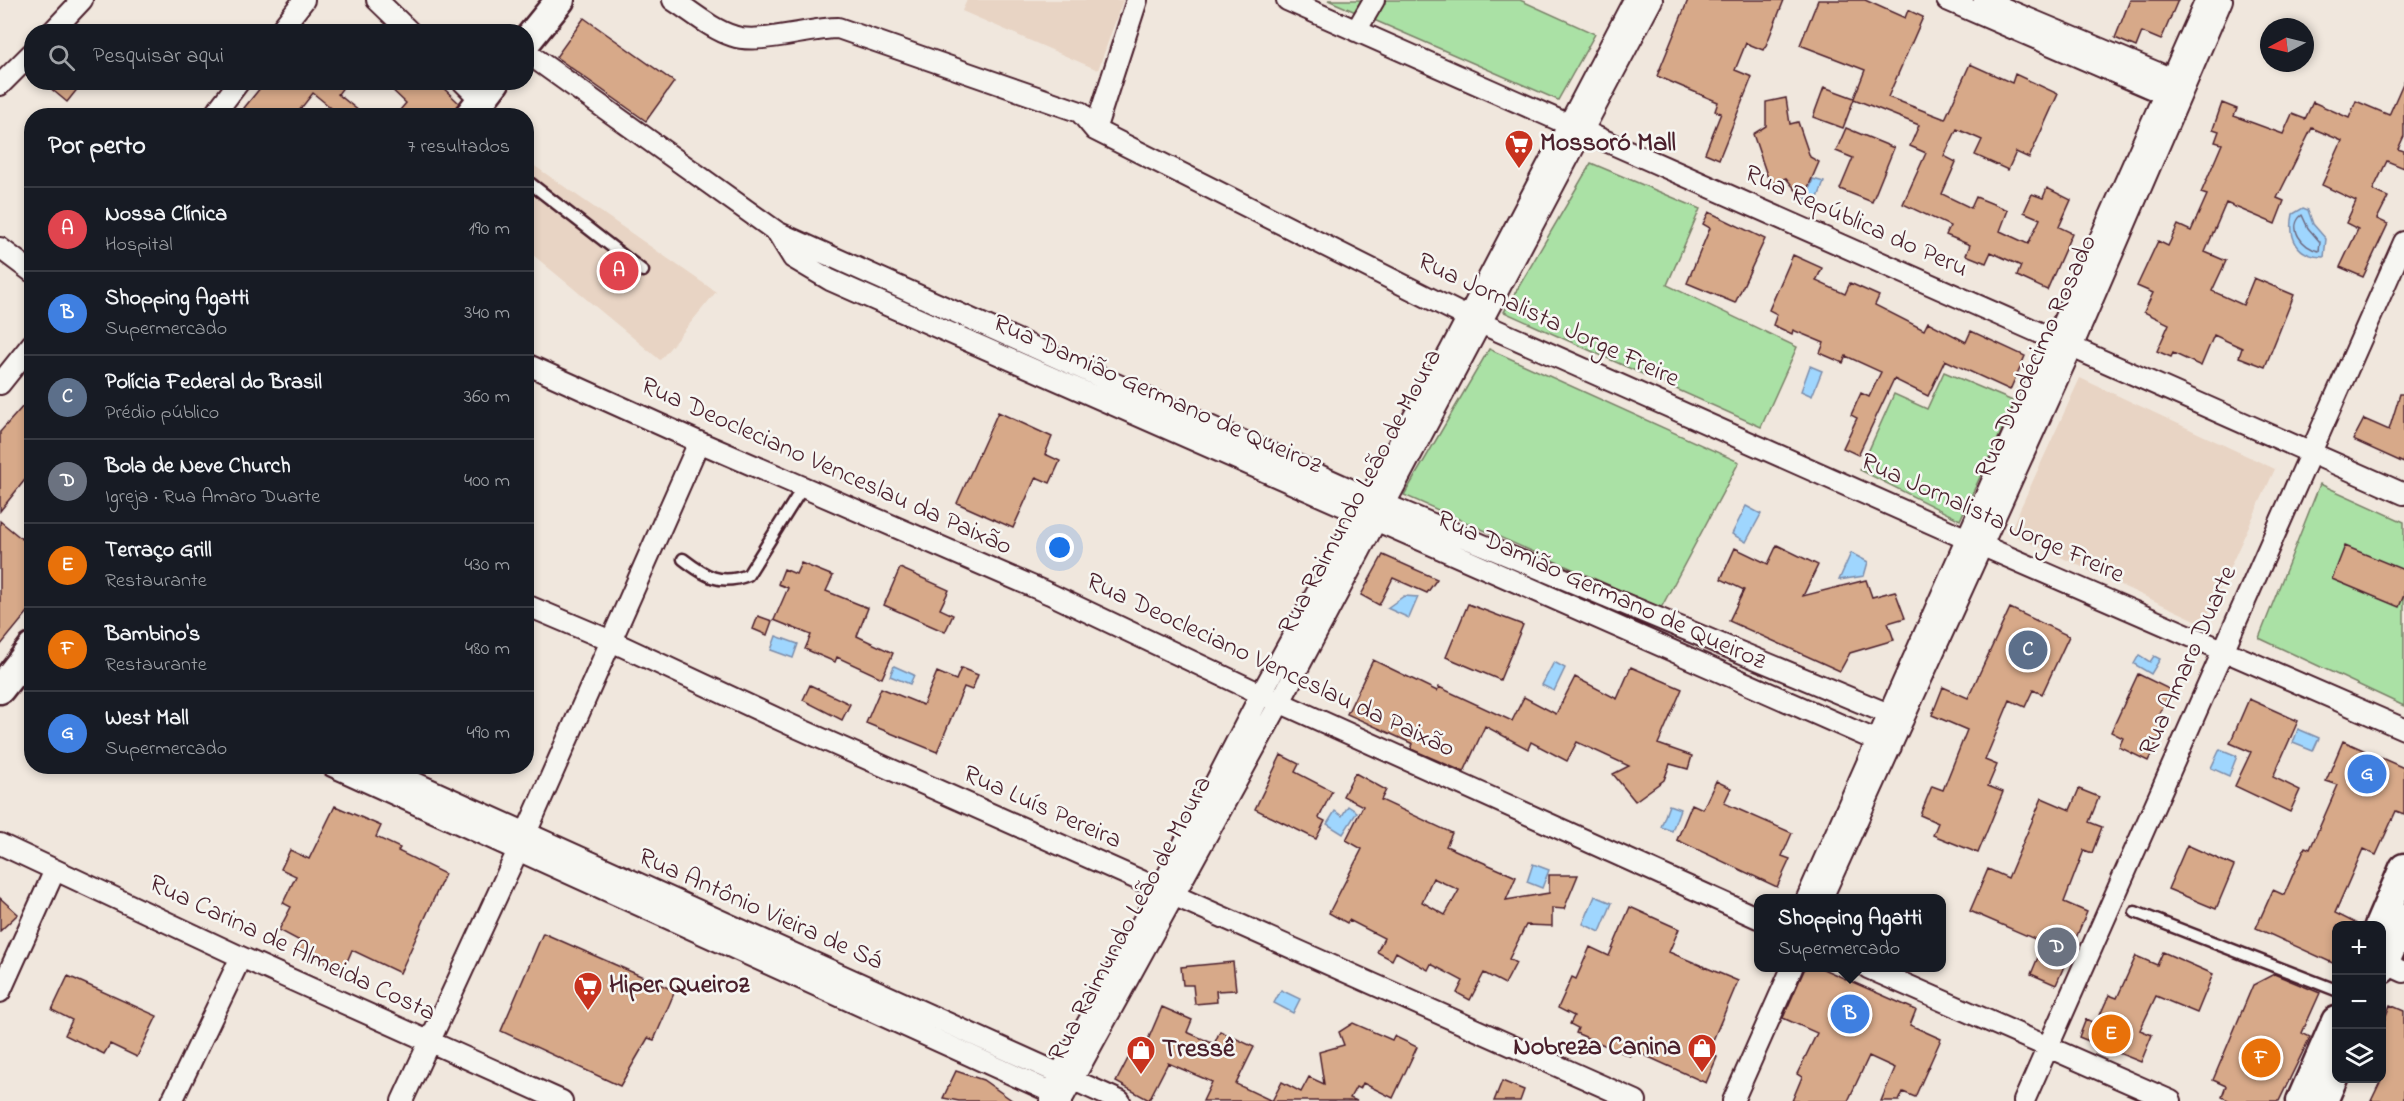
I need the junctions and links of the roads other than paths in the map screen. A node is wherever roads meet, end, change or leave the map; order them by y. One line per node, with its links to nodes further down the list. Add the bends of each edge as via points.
1 (82, 0): 15 (street)
2 (304, 0): 16 (street)
3 (377, 0): 17 (street)
4 (560, 0): 19 (main road)
5 (673, 0): 27 (street, Rua Jornalista Jorge Freire, via 733,37 747,39 838,28 1080,112)
6 (1137, 0): 27 (street)
7 (1287, 0): 18 (street, Rua República do Peru)
8 (1374, 0): 18 (street)
9 (1634, 0): 26 (street, Rua Raimundo Leão de Moura)
10 (1652, 0): 26 (street, Rua Raimundo Leão de Moura)
11 (1947, 0): 23 (street)
12 (1984, 0): 23 (street)
13 (2206, 0): 23 (street, Rua Duodécimo Rosado)
14 (2222, 0): 23 (street, Rua Duodécimo Rosado)
15 (60, 24)
16 (285, 24)
17 (402, 24)
18 (1356, 31): 26 (street, Rua República do Peru)
19 (534, 32)
20 (534, 58): 29 (street, Rua Damião Germano de Queiroz)
21 (24, 60): 22 (street)
22 (0, 85)
23 (2174, 89): 35 (street, Rua Duodécimo Rosado)
24 (233, 90): 25 (street)
25 (219, 108)
26 (1576, 128): 34 (street, Rua Raimundo Leão de Moura); 35 (street, Rua República do Peru)
27 (1095, 130): 34 (street, Rua Jornalista Jorge Freire)
28 (534, 186): 33 (lane)
29 (777, 232): 38 (street, Rua Damião Germano de Queiroz); 40 (street, Rua Damião Germano de Queiroz, via 793,258 830,280)
30 (2404, 242): 42 (street, Rua Amaro Duarte)
31 (0, 248): 32 (street)
32 (24, 266)
33 (643, 271)
34 (1474, 320): 45 (street, Rua Raimundo Leão de Moura); 46 (street, Rua Jornalista Jorge Freire)
35 (2064, 343): 42 (street, Rua República do Peru); 46 (street, Rua Duodécimo Rosado)
36 (24, 354): 39 (street)
37 (534, 368): 41 (street, Rua Deocleciano Venceslau da Paixão)
38 (1094, 372): 40 (street); 45 (street, Rua Damião Germano de Queiroz)
39 (0, 384)
40 (1085, 392): 45 (street, Rua Damião Germano de Queiroz)
41 (699, 442): 43 (street, Rua Deocleciano Venceslau da Paixão); 49 (street)
42 (2310, 452): 44 (street, Rua República do Peru); 50 (street, Rua Amaro Duarte)
43 (802, 487): 47 (lane, via 748,575 718,581); 53 (street, Rua Deocleciano Venceslau da Paixão, via 1050,594)
44 (2404, 494)
45 (1372, 509): 53 (street, Rua Raimundo Leão de Moura); 54 (street, Rua Raimundo Leão de Moura); 55 (street, Rua Damião Germano de Queiroz); 57 (street, Rua Damião Germano de Queiroz)
46 (1975, 542): 50 (street, Rua Jornalista Jorge Freire); 55 (street, Rua Duodécimo Rosado)
47 (683, 559)
48 (534, 608): 49 (street, Rua Luís Pereira)
49 (612, 641): 60 (street); 65 (street, Rua Luís Pereira)
50 (2224, 650): 56 (street, Rua Jornalista Jorge Freire); 81 (street, Rua Amaro Duarte)
51 (24, 658): 52 (main road)
52 (0, 689)
53 (1261, 694): 54 (street, Rua Deocleciano Venceslau da Paixão); 65 (street, Rua Raimundo Leão de Moura)
54 (1280, 702): 65 (street, Rua Raimundo Leão de Moura); 69 (street, Rua Deocleciano Venceslau da Paixão)
55 (1896, 716): 57 (street, Rua Duodécimo Rosado)
56 (2404, 729)
57 (1884, 743): 66 (street, Rua Duodécimo Rosado); 67 (street, Rua Duodécimo Rosado)
58 (349, 774): 62 (street, Rua Antônio Vieira de Sá)
59 (396, 774): 60 (street, Rua Antônio Vieira de Sá)
60 (526, 833): 62 (street); 82 (street, Rua Antônio Vieira de Sá)
61 (0, 844): 64 (street, Rua Carina de Almeida Costa)
62 (518, 852): 80 (street); 84 (street, Rua Antônio Vieira de Sá)
63 (2404, 868): 71 (main road)
64 (54, 870): 72 (street, Rua Carina de Almeida Costa); 78 (street)
65 (1166, 893): 82 (street, Rua Raimundo Leão de Moura); 89 (street, Rua Luís Pereira)
66 (1810, 894)
67 (1824, 894)
68 (2135, 912): 77 (lane)
69 (1754, 916)
70 (2404, 918): 73 (main road)
71 (2381, 921)
72 (241, 957): 80 (street, Rua Carina de Almeida Costa); 85 (street)
73 (2390, 968)
74 (1775, 972): 90 (street)
75 (1789, 972): 91 (street)
76 (1877, 972): 81 (street)
77 (2332, 988)
78 (0, 992)
79 (2333, 1029): 94 (main road)
80 (430, 1042): 86 (street); 87 (street, Rua Carina de Almeida Costa)
81 (2048, 1047): 92 (street, Rua Amaro Duarte); 93 (street)
82 (1067, 1078): 84 (street, Rua Raimundo Leão de Moura); 88 (street, Rua Antônio Vieira de Sá)
83 (2332, 1082): 95 (main road)
84 (1059, 1099)
85 (172, 1101)
86 (402, 1101)
87 (562, 1101)
88 (1120, 1101)
89 (1636, 1101)
90 (1718, 1101)
91 (1733, 1101)
92 (2024, 1101)
93 (2170, 1101)
94 (2301, 1101)
95 (2323, 1101)

